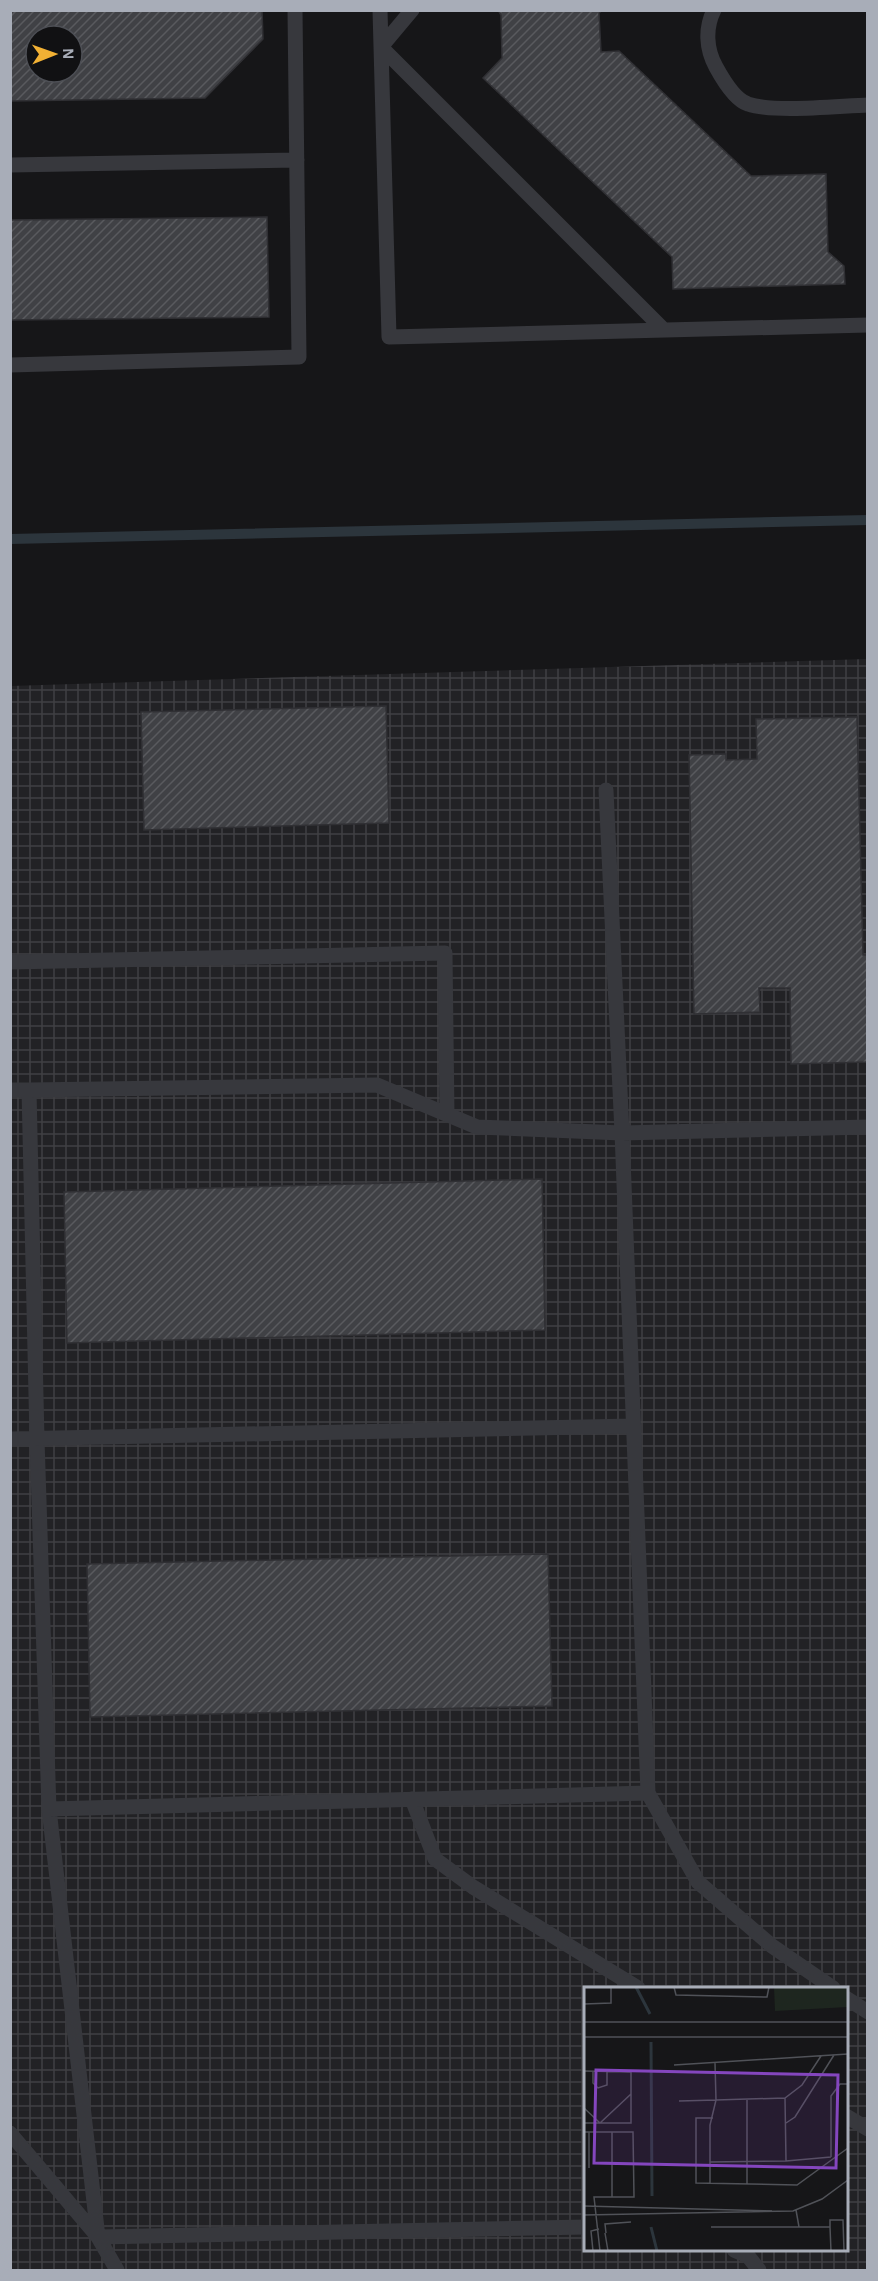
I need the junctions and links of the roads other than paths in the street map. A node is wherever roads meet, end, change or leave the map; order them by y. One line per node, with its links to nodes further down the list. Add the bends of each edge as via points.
1 (295, 10): 7 (lane)
2 (380, 10): 5 (lane)
3 (411, 10): 5 (lane)
4 (714, 10): 6 (lane, via 708,22 709,55 725,84 746,104)
5 (381, 47): 10 (lane); 10 (lane, via 389,337)
6 (867, 105)
7 (297, 160): 8 (lane); 11 (lane, via 299,357)
8 (10, 165)
9 (867, 325): 10 (lane)
10 (664, 330)
11 (10, 365)
12 (606, 790): 18 (lane)
13 (10, 962): 16 (lane, via 445,953)
14 (10, 1090): 15 (lane)
15 (29, 1090): 16 (lane, via 377,1085); 21 (lane)
16 (447, 1115): 18 (lane, via 477,1127)
17 (867, 1127): 18 (lane)
18 (622, 1134): 19 (lane)
19 (633, 1426): 21 (lane); 22 (lane)
20 (10, 1439): 21 (lane)
21 (37, 1439): 24 (lane)
22 (648, 1793): 23 (lane); 26 (lane, via 698,1882 772,1946)
23 (412, 1799): 24 (lane); 25 (lane, via 435,1859 473,1887)
24 (50, 1809): 33 (lane)
25 (635, 1987)
26 (830, 1987)
27 (848, 1999): 28 (lane)
28 (867, 2012)
29 (848, 2117): 30 (lane)
30 (867, 2129)
31 (10, 2133): 33 (lane)
32 (584, 2227): 33 (lane)
33 (98, 2237): 35 (lane)
34 (736, 2251): 36 (lane, via 748,2256)
35 (117, 2271)
36 (759, 2271)

